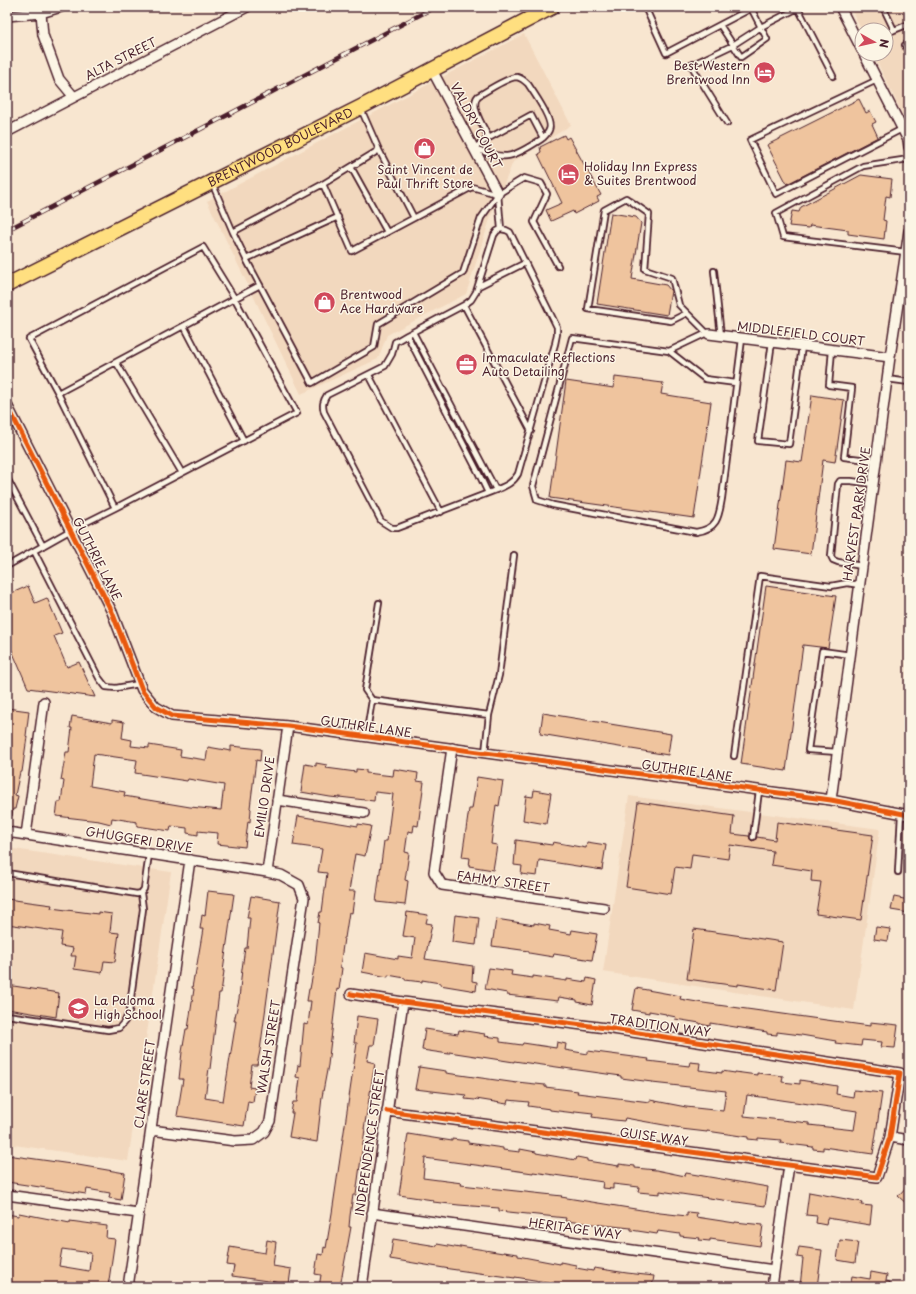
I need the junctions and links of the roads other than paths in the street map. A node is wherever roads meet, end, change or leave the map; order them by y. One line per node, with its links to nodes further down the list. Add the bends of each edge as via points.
1 (61, 7): 8 (street)
2 (247, 7): 23 (street, ALTA STREET)
3 (552, 7): 20 (main road, BRENTWOOD BOULEVARD)
4 (645, 7): 12 (lane, via 666,53)
5 (840, 7): 15 (street)
6 (883, 7): 10 (lane)
7 (752, 8): 12 (lane); 13 (lane)
8 (41, 13): 9 (street); 23 (street, via 43,35 59,79)
9 (7, 16)
10 (890, 22)
11 (909, 24): 14 (lane)
12 (720, 25): 17 (lane)
13 (761, 27): 17 (lane); 17 (lane, via 767,39 741,57); 21 (lane, via 798,8)
14 (894, 30)
15 (854, 34)
16 (909, 43): 18 (lane, via 905,45)
17 (733, 45): 25 (lane, via 691,65)
18 (909, 55)
19 (868, 62): 22 (street)
20 (432, 70): 24 (main road, BRENTWOOD BOULEVARD); 31 (street, VALDRY COURT)
21 (833, 76)
22 (877, 80): 26 (street); 26 (lane, via 750,140 776,194)
23 (74, 97): 27 (street, ALTA STREET)
24 (361, 107): 32 (lane); 35 (main road, BRENTWOOD BOULEVARD)
25 (727, 123)
26 (902, 129): 30 (street)
27 (7, 132)
28 (489, 138): 29 (lane, via 531,115); 29 (lane, via 475,108 476,99 511,78 518,77 528,84 547,116 550,130); 31 (lane)
29 (543, 138): 31 (lane, via 513,155 496,155)
30 (909, 147)
31 (474, 148): 37 (street, VALDRY COURT)
32 (379, 150): 34 (lane); 39 (lane)
33 (909, 158): 44 (lane, via 863,166 776,213 783,237)
34 (351, 167): 36 (lane); 42 (lane)
35 (212, 182): 41 (lane); 49 (main road, BRENTWOOD BOULEVARD)
36 (323, 184): 38 (lane); 41 (lane)
37 (498, 194): 39 (lane, via 472,186); 40 (lane); 47 (lane, via 524,178 541,183 546,194 534,222); 50 (lane, via 481,218 463,273 378,324 374,347 312,382)
38 (338, 217): 42 (lane, via 352,251); 45 (lane)
39 (414, 218): 42 (lane)
40 (500, 229): 46 (lane, via 510,232); 51 (lane, via 494,235)
41 (233, 232): 45 (lane)
42 (387, 232)
43 (909, 232): 44 (street, HARVEST PARK DRIVE)
44 (906, 252): 65 (street, HARVEST PARK DRIVE)
45 (246, 259): 50 (lane)
46 (525, 263): 51 (lane); 73 (lane, via 557,327)
47 (558, 266)
48 (714, 271): 59 (lane)
49 (7, 284)
50 (260, 285): 52 (lane)
51 (479, 286): 53 (lane, via 471,300)
52 (235, 299): 55 (lane); 71 (lane, via 203,247 29,339); 74 (lane, via 297,413)
53 (464, 305): 56 (lane); 73 (lane)
54 (687, 313): 54 (lane, via 679,305 672,278 645,269 649,214 626,198 604,210 588,309 671,321); 57 (lane)
55 (184, 326): 66 (lane); 74 (lane)
56 (413, 332): 58 (lane); 79 (lane)
57 (708, 334): 59 (street, MIDDLEFIELD COURT); 64 (lane)
58 (407, 335): 67 (lane, via 395,342 385,366); 80 (lane)
59 (721, 336): 60 (street, MIDDLEFIELD COURT)
60 (742, 339): 61 (street, MIDDLEFIELD COURT); 70 (lane)
61 (772, 342): 62 (street, MIDDLEFIELD COURT); 62 (lane, via 758,441 789,444)
62 (802, 346): 63 (street, MIDDLEFIELD COURT)
63 (832, 350): 65 (street, MIDDLEFIELD COURT); 75 (lane, via 829,385 852,388 844,457)
64 (669, 351): 70 (lane, via 705,379); 70 (lane, via 572,338 533,486 537,500 696,532 705,531 713,526 718,518)
65 (890, 357): 68 (street, HARVEST PARK DRIVE)
66 (116, 362): 71 (lane); 76 (lane)
67 (368, 375): 82 (lane); 82 (lane, via 327,395 322,406 377,515 386,526 397,528)
68 (887, 379): 69 (lane); 75 (street, HARVEST PARK DRIVE)
69 (909, 382)
70 (736, 383)
71 (58, 393): 81 (lane)
72 (7, 405): 83 (street, GUTHRIE LANE)
73 (531, 431): 79 (lane, via 515,480)
74 (244, 441): 76 (lane)
75 (876, 461): 78 (street, HARVEST PARK DRIVE)
76 (182, 473): 81 (lane)
77 (7, 478): 84 (lane)
78 (873, 484): 88 (street, HARVEST PARK DRIVE); 88 (lane, via 851,480 840,481 838,484 831,556 838,562)
79 (496, 490): 80 (lane)
80 (488, 493): 82 (lane)
81 (115, 508): 83 (lane)
82 (441, 512)
83 (71, 530): 84 (lane); 92 (street, GUTHRIE LANE, via 112,612)
84 (43, 546): 85 (lane)
85 (34, 551): 87 (lane); 92 (lane, via 106,687)
86 (514, 556): 95 (lane, via 499,675)
87 (7, 566)
88 (862, 566): 89 (street, HARVEST PARK DRIVE)
89 (860, 585): 91 (street, HARVEST PARK DRIVE); 101 (lane, via 847,583 831,586 760,576)
90 (379, 603): 93 (lane, via 365,690)
91 (850, 655): 99 (street, HARVEST PARK DRIVE); 99 (lane, via 822,651 808,750)
92 (139, 684): 96 (street, GUTHRIE LANE, via 156,707 172,716)
93 (372, 700): 95 (lane); 97 (lane)
94 (44, 702): 108 (street)
95 (489, 715): 100 (lane)
96 (288, 726): 97 (street, GUTHRIE LANE); 103 (street, EMILIO DRIVE)
97 (366, 737): 98 (street, GUTHRIE LANE)
98 (452, 748): 100 (street, GUTHRIE LANE); 116 (street, FAHMY STREET, via 434,872 442,885)
99 (838, 752): 104 (street, HARVEST PARK DRIVE)
100 (484, 753): 102 (street, GUTHRIE LANE)
101 (734, 756)
102 (759, 791): 104 (street, GUTHRIE LANE); 109 (lane)
103 (277, 800): 105 (street); 112 (street, EMILIO DRIVE)
104 (831, 800): 106 (street, GUTHRIE LANE)
105 (364, 813)
106 (905, 814): 113 (lane)
107 (7, 832): 108 (street, GHUGGERI DRIVE)
108 (26, 835): 110 (street, GHUGGERI DRIVE)
109 (753, 837)
110 (149, 854): 111 (street, GHUGGERI DRIVE); 115 (lane)
111 (190, 860): 112 (street, GHUGGERI DRIVE); 121 (street, CLARE STREET)
112 (266, 872): 121 (street, WALSH STREET, via 281,875 299,885 304,898 270,1121 264,1132 253,1140)
113 (898, 872)
114 (7, 873): 115 (lane)
115 (142, 893): 119 (lane, via 143,909 129,1012 119,1028 108,1030)
116 (604, 908)
117 (351, 994): 118 (street, TRADITION WAY)
118 (403, 1002): 120 (street, INDEPENDENCE STREET); 122 (street, TRADITION WAY, via 606,1028 900,1072)
119 (7, 1015)
120 (387, 1111): 124 (street, GUISE WAY); 127 (street, INDEPENDENCE STREET)
121 (151, 1130): 126 (street, CLARE STREET)
122 (890, 1137): 123 (street); 124 (street, GUISE WAY, via 877,1177)
123 (909, 1140)
124 (789, 1165): 128 (street)
125 (7, 1195): 126 (street)
126 (138, 1213): 129 (street, CLARE STREET)
127 (372, 1213): 128 (street, HERITAGE WAY); 130 (street, INDEPENDENCE STREET)
128 (774, 1270): 131 (street)
129 (128, 1287)
130 (362, 1287)
131 (772, 1287)

